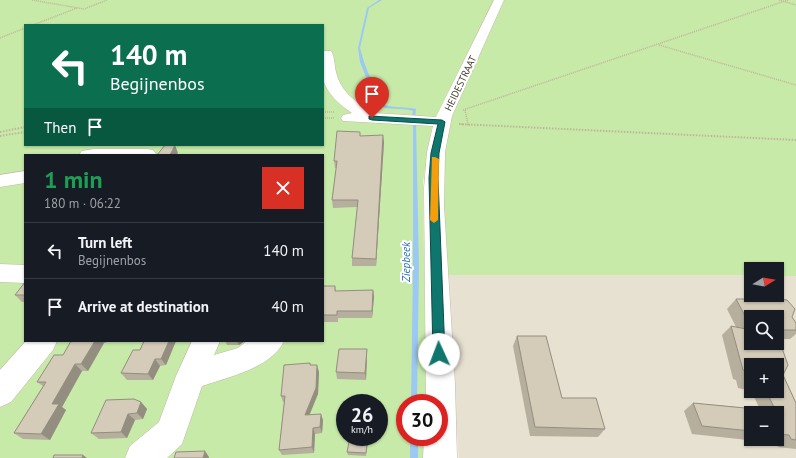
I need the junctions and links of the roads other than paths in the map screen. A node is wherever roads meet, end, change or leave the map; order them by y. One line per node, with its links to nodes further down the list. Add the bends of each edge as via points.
1 (499, 0): 5 (street, HEIDESTRAAT)
2 (326, 54): 4 (street, via 333,87 355,108)
3 (349, 118): 4 (street)
4 (372, 118): 5 (street)
5 (442, 122): 16 (street, HEIDESTRAAT, via 435,153 434,178 442,417)
6 (94, 154): 7 (street)
7 (147, 154)
8 (24, 177): 9 (street)
9 (0, 181)
10 (42, 342): 14 (street)
11 (206, 342): 13 (street)
12 (269, 342): 13 (street, via 246,358)
13 (191, 376): 15 (street, via 171,433)
14 (0, 392)
15 (142, 458)
16 (440, 458)

